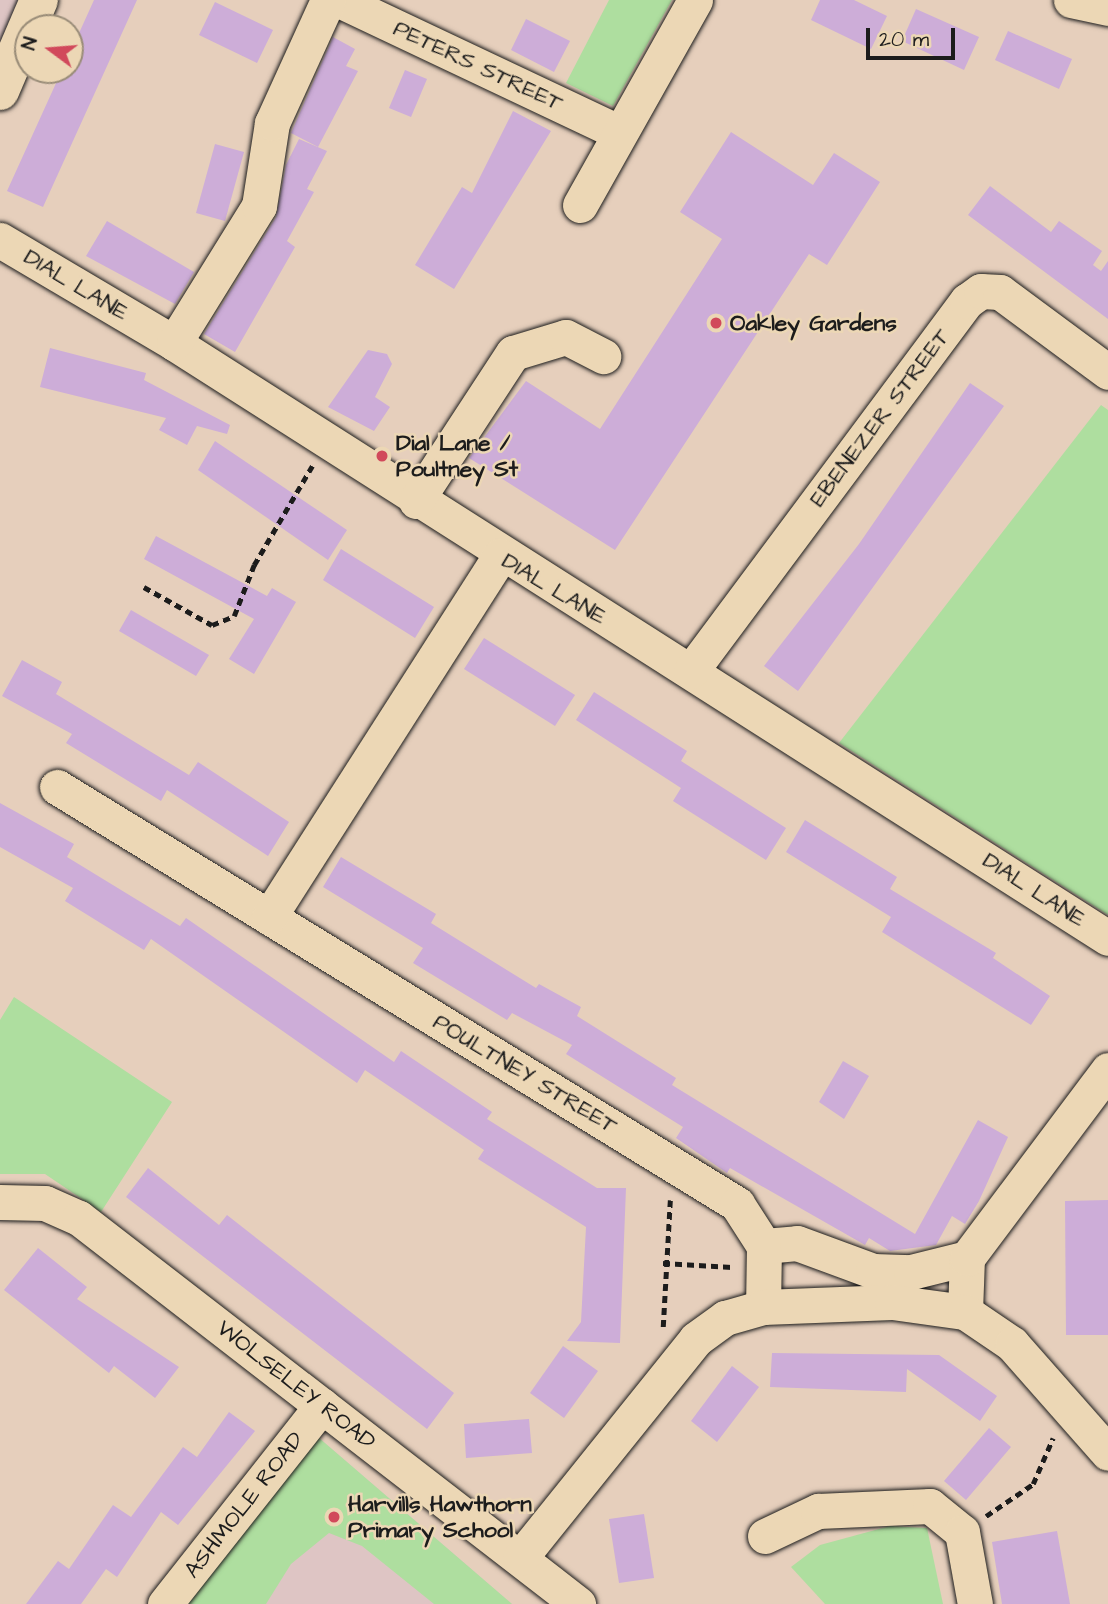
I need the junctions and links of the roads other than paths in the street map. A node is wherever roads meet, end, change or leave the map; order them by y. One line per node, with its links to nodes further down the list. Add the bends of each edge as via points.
1 (39, 0): 7 (street)
2 (328, 0): 11 (street, via 272,123 259,206)
3 (339, 0): 8 (street, PETERS STREET)
4 (695, 0): 8 (street)
5 (1071, 0): 6 (street)
6 (1108, 8)
7 (0, 91)
8 (618, 132): 9 (street)
9 (580, 205)
10 (0, 240): 11 (street, DIAL LANE)
11 (174, 343): 14 (street, DIAL LANE)
12 (603, 356): 14 (street, via 566,337 513,353)
13 (1108, 372): 16 (street, EBENEZER STREET, via 1000,292 981,291 967,301)
14 (416, 501): 15 (street, DIAL LANE)
15 (500, 556): 16 (street, DIAL LANE); 18 (street)
16 (691, 671): 19 (street, DIAL LANE)
17 (57, 787): 18 (street, POULTNEY STREET)
18 (269, 917): 22 (street, POULTNEY STREET, via 737,1204)
19 (1108, 938)
20 (1108, 1070): 23 (street)
21 (0, 1202): 26 (street, WOLSELEY ROAD, via 45,1203 79,1218)
22 (764, 1258): 23 (street, via 797,1243 873,1271 912,1272); 24 (street)
23 (967, 1258): 25 (street)
24 (763, 1307): 25 (street, via 879,1301); 29 (street, via 724,1318 664,1374)
25 (965, 1312): 27 (street, via 1012,1344)
26 (322, 1405): 29 (street, WOLSELEY ROAD); 30 (street, ASHMOLE ROAD)
27 (1108, 1453)
28 (765, 1536): 32 (street, via 818,1511 930,1506 962,1532)
29 (520, 1558): 31 (street, WOLSELEY ROAD)
30 (165, 1604)
31 (578, 1604)
32 (975, 1604)

